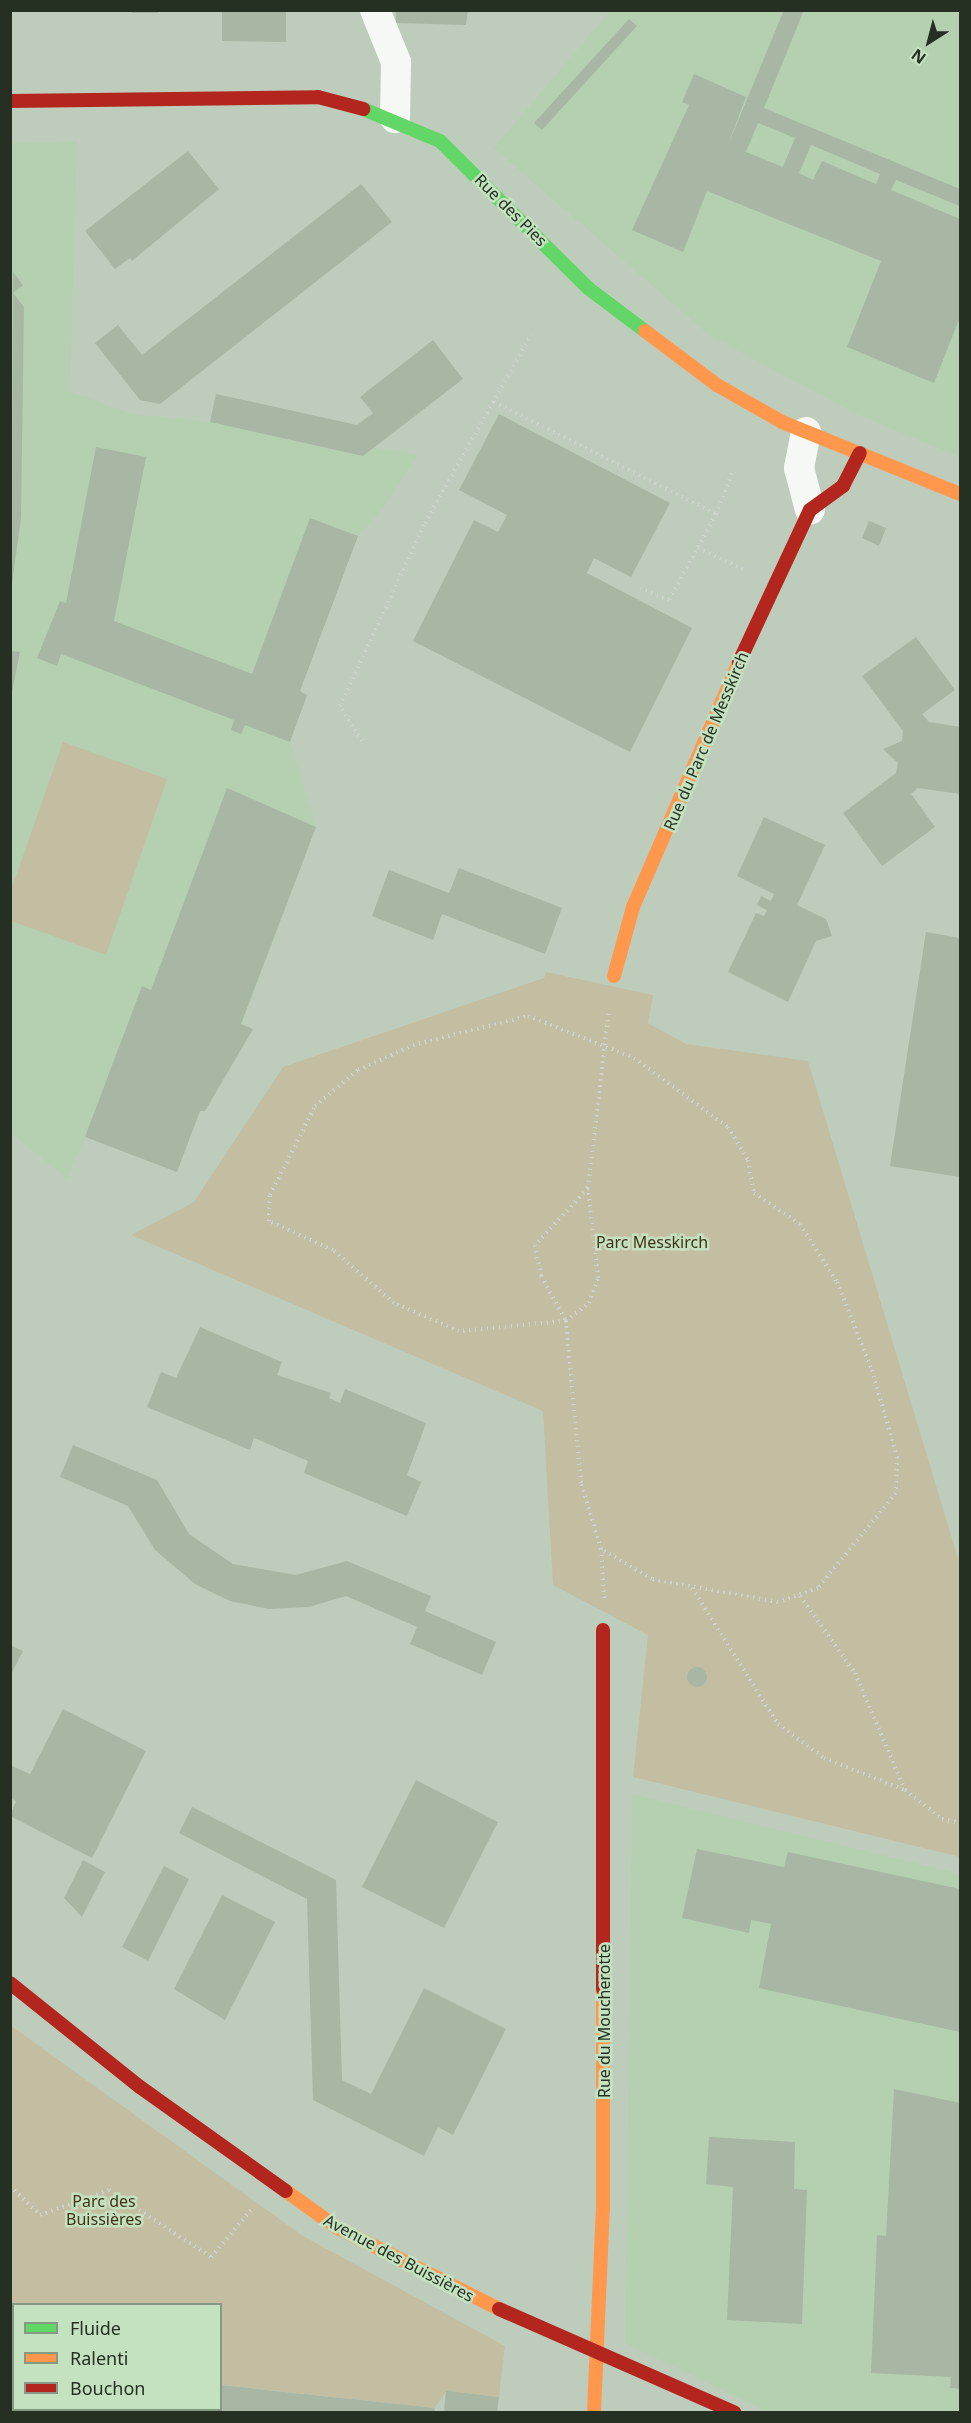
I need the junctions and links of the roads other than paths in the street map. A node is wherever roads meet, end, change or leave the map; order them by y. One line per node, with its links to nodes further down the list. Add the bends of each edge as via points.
1 (375, 10): 3 (street, via 396,62)
2 (10, 101): 3 (street, Rue des Pies, via 318,97)
3 (395, 118): 4 (street, Rue des Pies, via 441,141 588,288 717,385)
4 (806, 432): 5 (street, Rue des Pies); 7 (street, via 799,468)
5 (860, 453): 6 (street, Rue des Pies); 7 (street, Rue du Parc de Messkirch, via 843,486)
6 (960, 494)
7 (810, 510): 8 (street, Rue du Parc de Messkirch, via 774,583 633,907)
8 (614, 976)
9 (603, 1630): 11 (street, Rue du Moucherotte)
10 (10, 1983): 11 (street, Avenue des Buissières, via 140,2087 336,2228 452,2289)
11 (599, 2355): 12 (street, Rue du Moucherotte); 13 (street, Avenue des Buissières)
12 (594, 2412)
13 (734, 2412)

